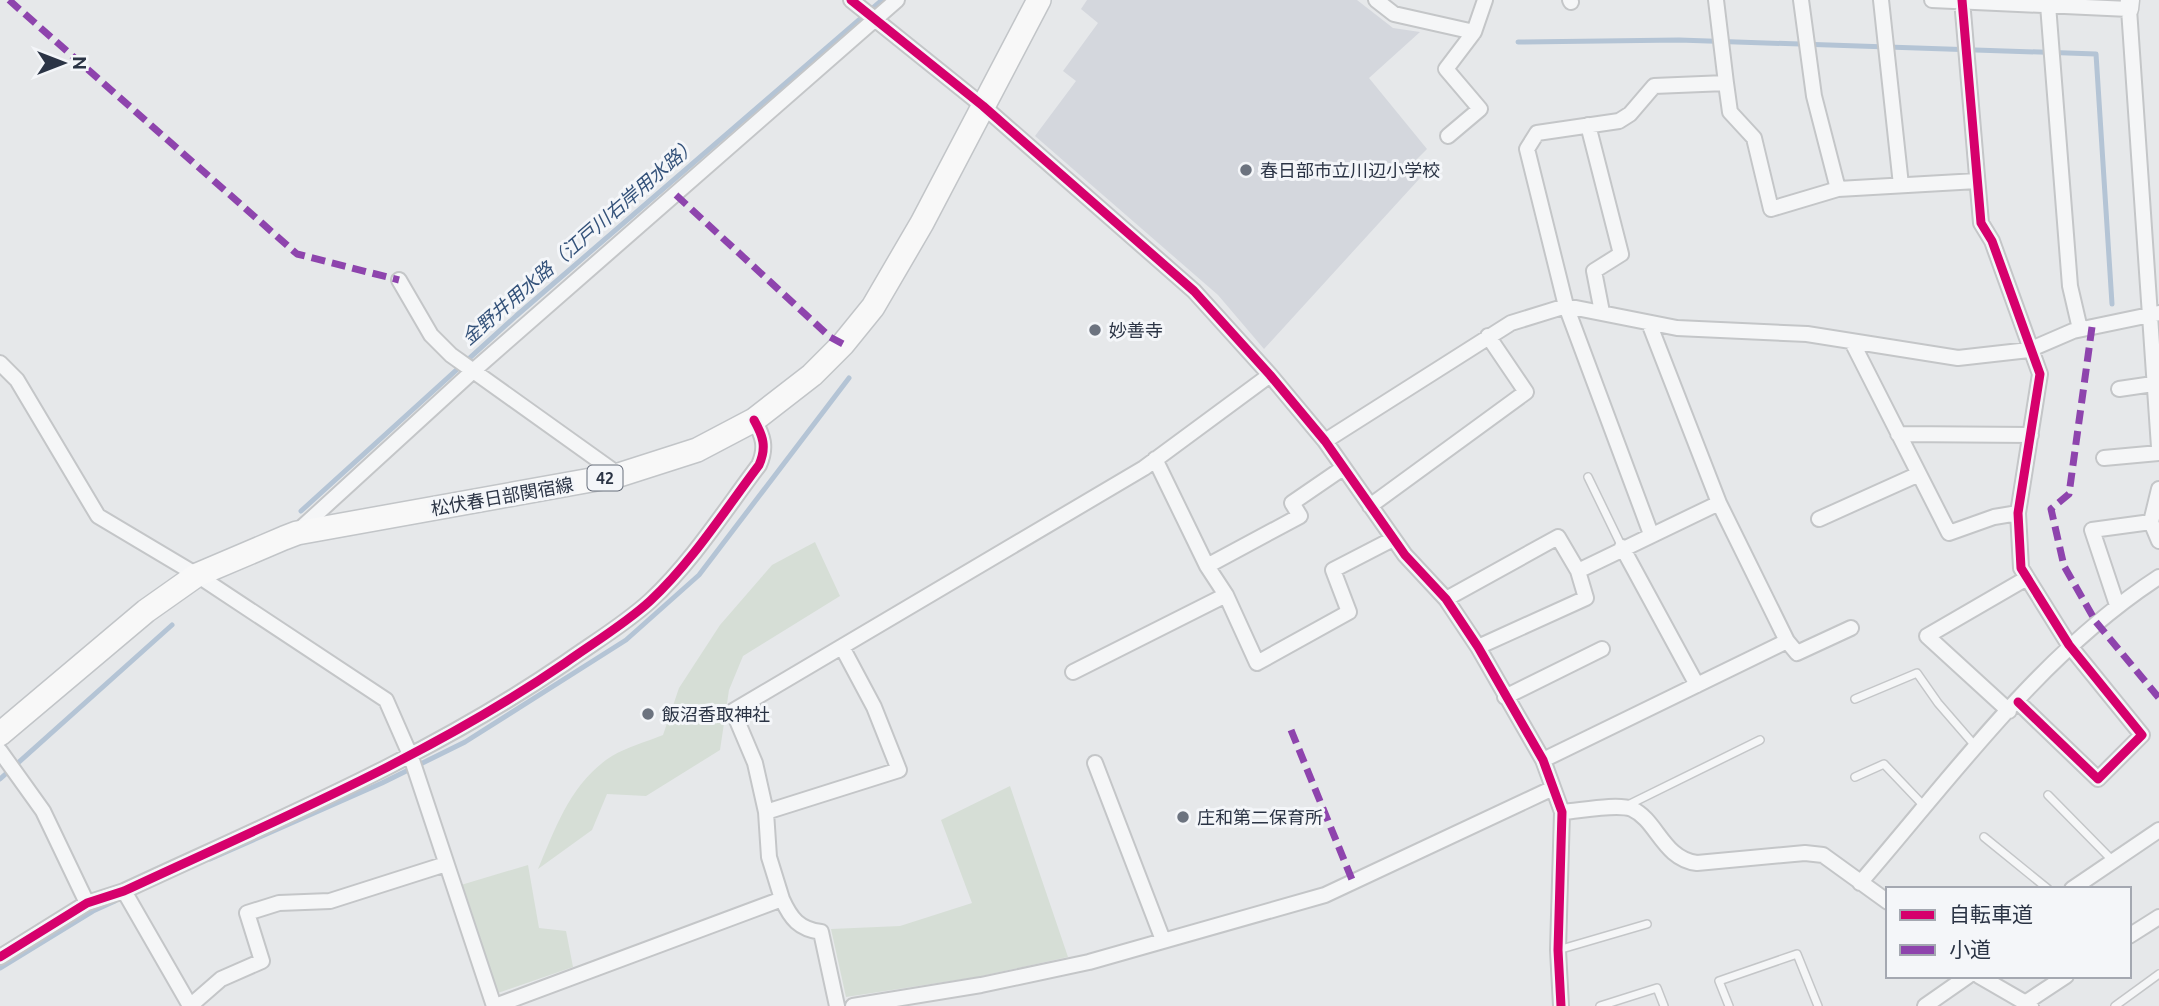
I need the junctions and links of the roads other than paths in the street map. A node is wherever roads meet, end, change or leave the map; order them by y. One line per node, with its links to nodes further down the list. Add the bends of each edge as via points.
1 (897, 0): 13 (street)
2 (1040, 0): 16 (main road, 松伏春日部関宿線 / 42)
3 (1376, 0): 14 (street, via 1395,14)
4 (1485, 0): 14 (street)
5 (1716, 0): 15 (street)
6 (1801, 0): 21 (street, via 1814,96)
7 (1881, 0): 20 (street)
8 (1932, 0): 9 (street)
9 (1962, 1): 12 (street); 19 (street)
10 (854, 3): 13 (street)
11 (2129, 4): 12 (street); 25 (street)
12 (2048, 5): 27 (street, via 2070,286)
13 (873, 19): 16 (street); 32 (street)
14 (1474, 33): 18 (street, via 1446,69 1480,109)
15 (1726, 83): 17 (street, via 1654,86 1619,121); 21 (street, via 1730,112 1754,138 1771,209)
16 (983, 106): 33 (street, via 1194,291); 36 (main road, 松伏春日部関宿線 / 42, via 873,307 812,375)
17 (1588, 125): 23 (street, via 1537,134 1527,149); 24 (street, via 1621,254 1594,271)
18 (1448, 136)
19 (1977, 181): 20 (street); 30 (street, via 1981,223 1992,241)
20 (1900, 185): 21 (street)
21 (1838, 189)
22 (399, 280): 32 (street, via 431,335)
23 (1566, 306): 24 (street); 28 (street, via 1511,323); 55 (street)
24 (1602, 312): 26 (street)
25 (2155, 314): 27 (street); 34 (street)
26 (1649, 323): 29 (street, via 1807,334); 49 (street)
27 (2080, 329): 30 (street)
28 (1488, 336): 39 (street); 50 (street, via 1526,392)
29 (1852, 342): 30 (street, via 1958,358); 37 (street)
30 (2029, 350): 38 (street, via 2040,374)
31 (0, 363): 61 (street, via 17,380 99,516)
32 (473, 371): 46 (street); 54 (street)
33 (1270, 375): 39 (street); 43 (street)
34 (2153, 384): 35 (street); 40 (street)
35 (2119, 389)
36 (754, 420): 46 (main road, 松伏春日部関宿線 / 42, via 697,450); 82 (street, via 765,452 759,465 650,601 518,695)
37 (1898, 434): 38 (street); 45 (street)
38 (2031, 435): 51 (street)
39 (1325, 441): 44 (street)
40 (2159, 447)
41 (2159, 453): 42 (street)
42 (2104, 458)
43 (1155, 459): 59 (street); 70 (street)
44 (1343, 468): 50 (street); 59 (street, via 1292,503 1300,516)
45 (1919, 474): 51 (street, via 1949,533); 52 (street)
46 (620, 475): 54 (main road, 松伏春日部関宿線 / 42)
47 (1588, 477): 58 (lane)
48 (2159, 489): 53 (street)
49 (1719, 503): 55 (street); 68 (street)
50 (1370, 506): 56 (street)
51 (2018, 513): 63 (street, via 2021,568)
52 (1819, 519)
53 (2151, 522): 57 (street); 66 (street, via 2092,530)
54 (297, 533): 61 (main road, 松伏春日部関宿線 / 42)
55 (1651, 534): 58 (street)
56 (1393, 539): 64 (street, via 1333,570 1349,612 1257,663); 65 (street)
57 (2159, 541)
58 (1622, 547): 60 (street); 74 (street)
59 (1208, 566): 64 (street)
60 (1578, 571): 65 (street, via 1558,537); 71 (street, via 1586,598)
61 (197, 575): 78 (main road, 松伏春日部関宿線 / 42, via 146,611); 82 (street, via 386,700)
62 (2159, 577): 66 (street)
63 (2027, 578): 69 (street); 77 (street, via 1927,636)
64 (1226, 595): 73 (street)
65 (1446, 599): 71 (street)
66 (2117, 605): 69 (street)
67 (1851, 628): 68 (street, via 1797,653)
68 (1787, 641): 74 (street)
69 (2069, 645): 77 (street); 77 (street, via 2142,734 2098,779)
70 (842, 647): 90 (street, via 733,710 755,763); 90 (street, via 874,707 899,770)
71 (1478, 647): 75 (street)
72 (1602, 649): 75 (street)
73 (1073, 672)
74 (1697, 685): 83 (street)
75 (1504, 697): 83 (street)
76 (1855, 699): 80 (lane, via 1917,673)
77 (2014, 707): 80 (street)
78 (0, 734)
79 (1760, 740): 88 (lane)
80 (1978, 748): 89 (street)
81 (4, 755): 102 (street, via 43,811)
82 (411, 757): 95 (street); 99 (street)
83 (1543, 760): 86 (street)
84 (1095, 763): 106 (street)
85 (1855, 777): 89 (lane, via 1884,764)
86 (1551, 789): 91 (street); 106 (street, via 1325,895)
87 (2048, 795): 94 (lane)
88 (1622, 807): 91 (street); 96 (street, via 1634,810 1682,862 1823,855)
89 (1926, 808): 96 (street)
90 (766, 812): 100 (street, via 769,857)
91 (1562, 813): 107 (street)
92 (2159, 830): 94 (street)
93 (1984, 837): 97 (lane)
94 (2113, 861): 98 (street)
95 (446, 864): 114 (street, via 331,901 279,903 247,913 262,961 221,979); 115 (street)
96 (1860, 883): 101 (street)
97 (2046, 887)
98 (2074, 887)
99 (124, 891): 102 (street); 114 (street)
100 (782, 899): 115 (street); 116 (street, via 790,917 805,930 821,932)
101 (1886, 901)
102 (86, 904): 108 (street)
103 (2159, 917): 105 (street)
104 (1647, 925): 107 (lane)
105 (2131, 935)
106 (1163, 940): 117 (street, via 995,982)
107 (1558, 950): 118 (street)
108 (0, 957)
109 (2159, 974): 124 (lane)
110 (1965, 978): 123 (street)
111 (1982, 978): 113 (street)
112 (2063, 978): 113 (street)
113 (2028, 1004)
114 (190, 1005)
115 (494, 1006)
116 (837, 1006)
117 (853, 1006)
118 (1561, 1006)
119 (1600, 1006): 120 (lane, via 1657,988)
120 (1664, 1006)
121 (1730, 1006): 122 (lane, via 1719,981 1797,954)
122 (1818, 1006)
123 (1925, 1006)
124 (2115, 1006)

